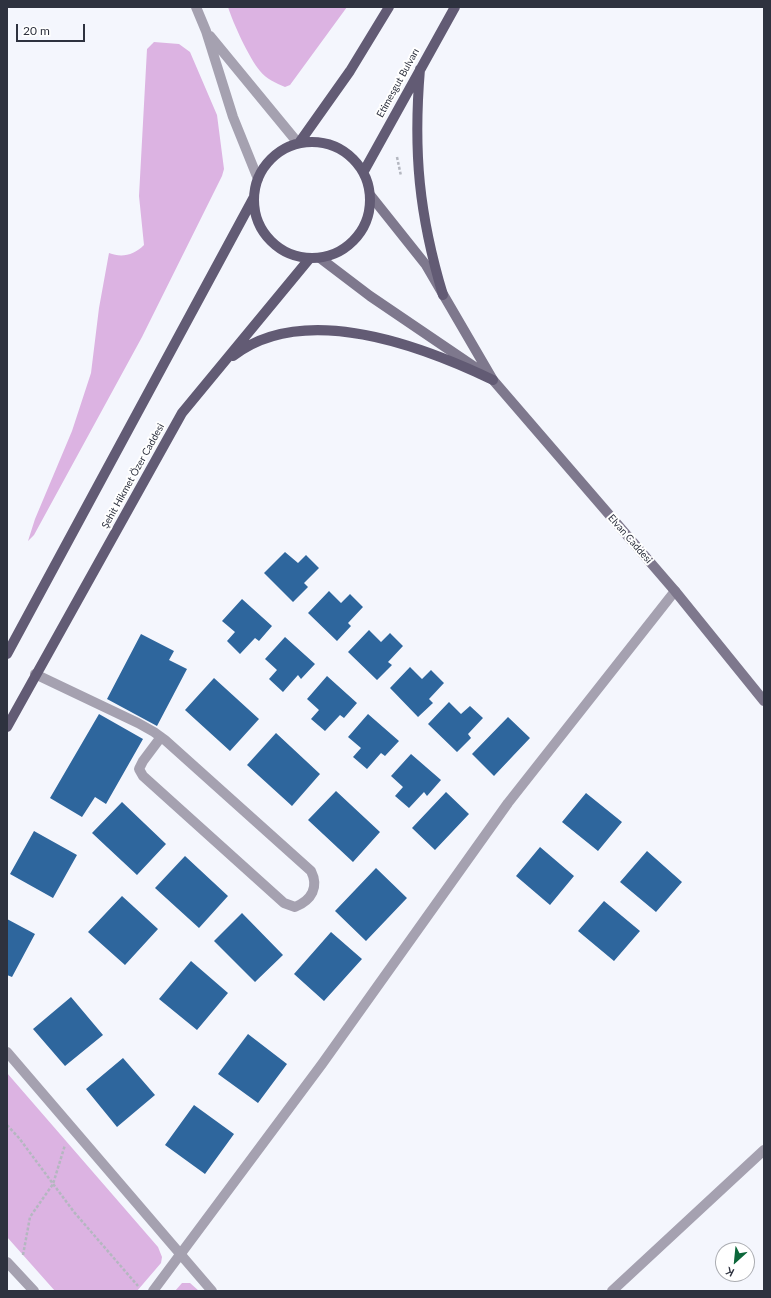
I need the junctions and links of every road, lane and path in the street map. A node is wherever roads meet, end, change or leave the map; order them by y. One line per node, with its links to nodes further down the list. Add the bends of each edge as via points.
1 (196, 7): 4 (street)
2 (389, 7): 6 (main road, via 350,71)
3 (455, 7): 5 (main road, Etimesgut Bulvarı)
4 (206, 31): 6 (street); 8 (street, via 233,117)
5 (420, 69): 7 (main road, Etimesgut Bulvarı); 13 (main road, via 416,112 421,198)
6 (298, 143): 7 (main road, via 317,142 336,146 352,156); 8 (main road, via 281,150 267,162)
7 (364, 172): 9 (main road)
8 (258, 179): 10 (main road)
9 (371, 196): 12 (main road, via 370,213 363,230 352,243); 13 (main road, via 426,264)
10 (254, 197): 11 (main road, via 256,215 264,232 276,245 292,254); 17 (main road)
11 (310, 258): 12 (main road); 14 (main road, Şehit Hikmet Özer Caddesi)
12 (320, 258): 15 (main road, via 370,296)
13 (443, 295): 15 (main road)
14 (222, 364): 15 (main road, via 244,349 273,336 293,331 329,330 407,346 465,366); 18 (main road, Şehit Hikmet Özer Caddesi, via 182,413)
15 (493, 380): 16 (main road, Elvan Caddesi)
16 (674, 590): 19 (main road, Elvan Caddesi); 27 (street, via 508,803 322,1064)
17 (7, 654)
18 (35, 674): 20 (main road, Şehit Hikmet Özer Caddesi); 21 (street, via 138,723)
19 (764, 701)
20 (7, 727)
21 (161, 737): 21 (street, via 311,871 315,879 314,890 304,904 295,907 284,903 143,776 139,769)
22 (7, 1052): 24 (street)
23 (7, 1125): 26 (path)
24 (70, 1126): 26 (path); 27 (street)
25 (764, 1150): 34 (street)
26 (53, 1184): 29 (path, via 30,1217); 31 (path)
27 (181, 1255): 32 (street); 33 (street)
28 (7, 1262): 29 (street)
29 (19, 1275): 30 (street)
30 (34, 1291)
31 (143, 1291)
32 (153, 1291)
33 (212, 1291)
34 (612, 1291)

